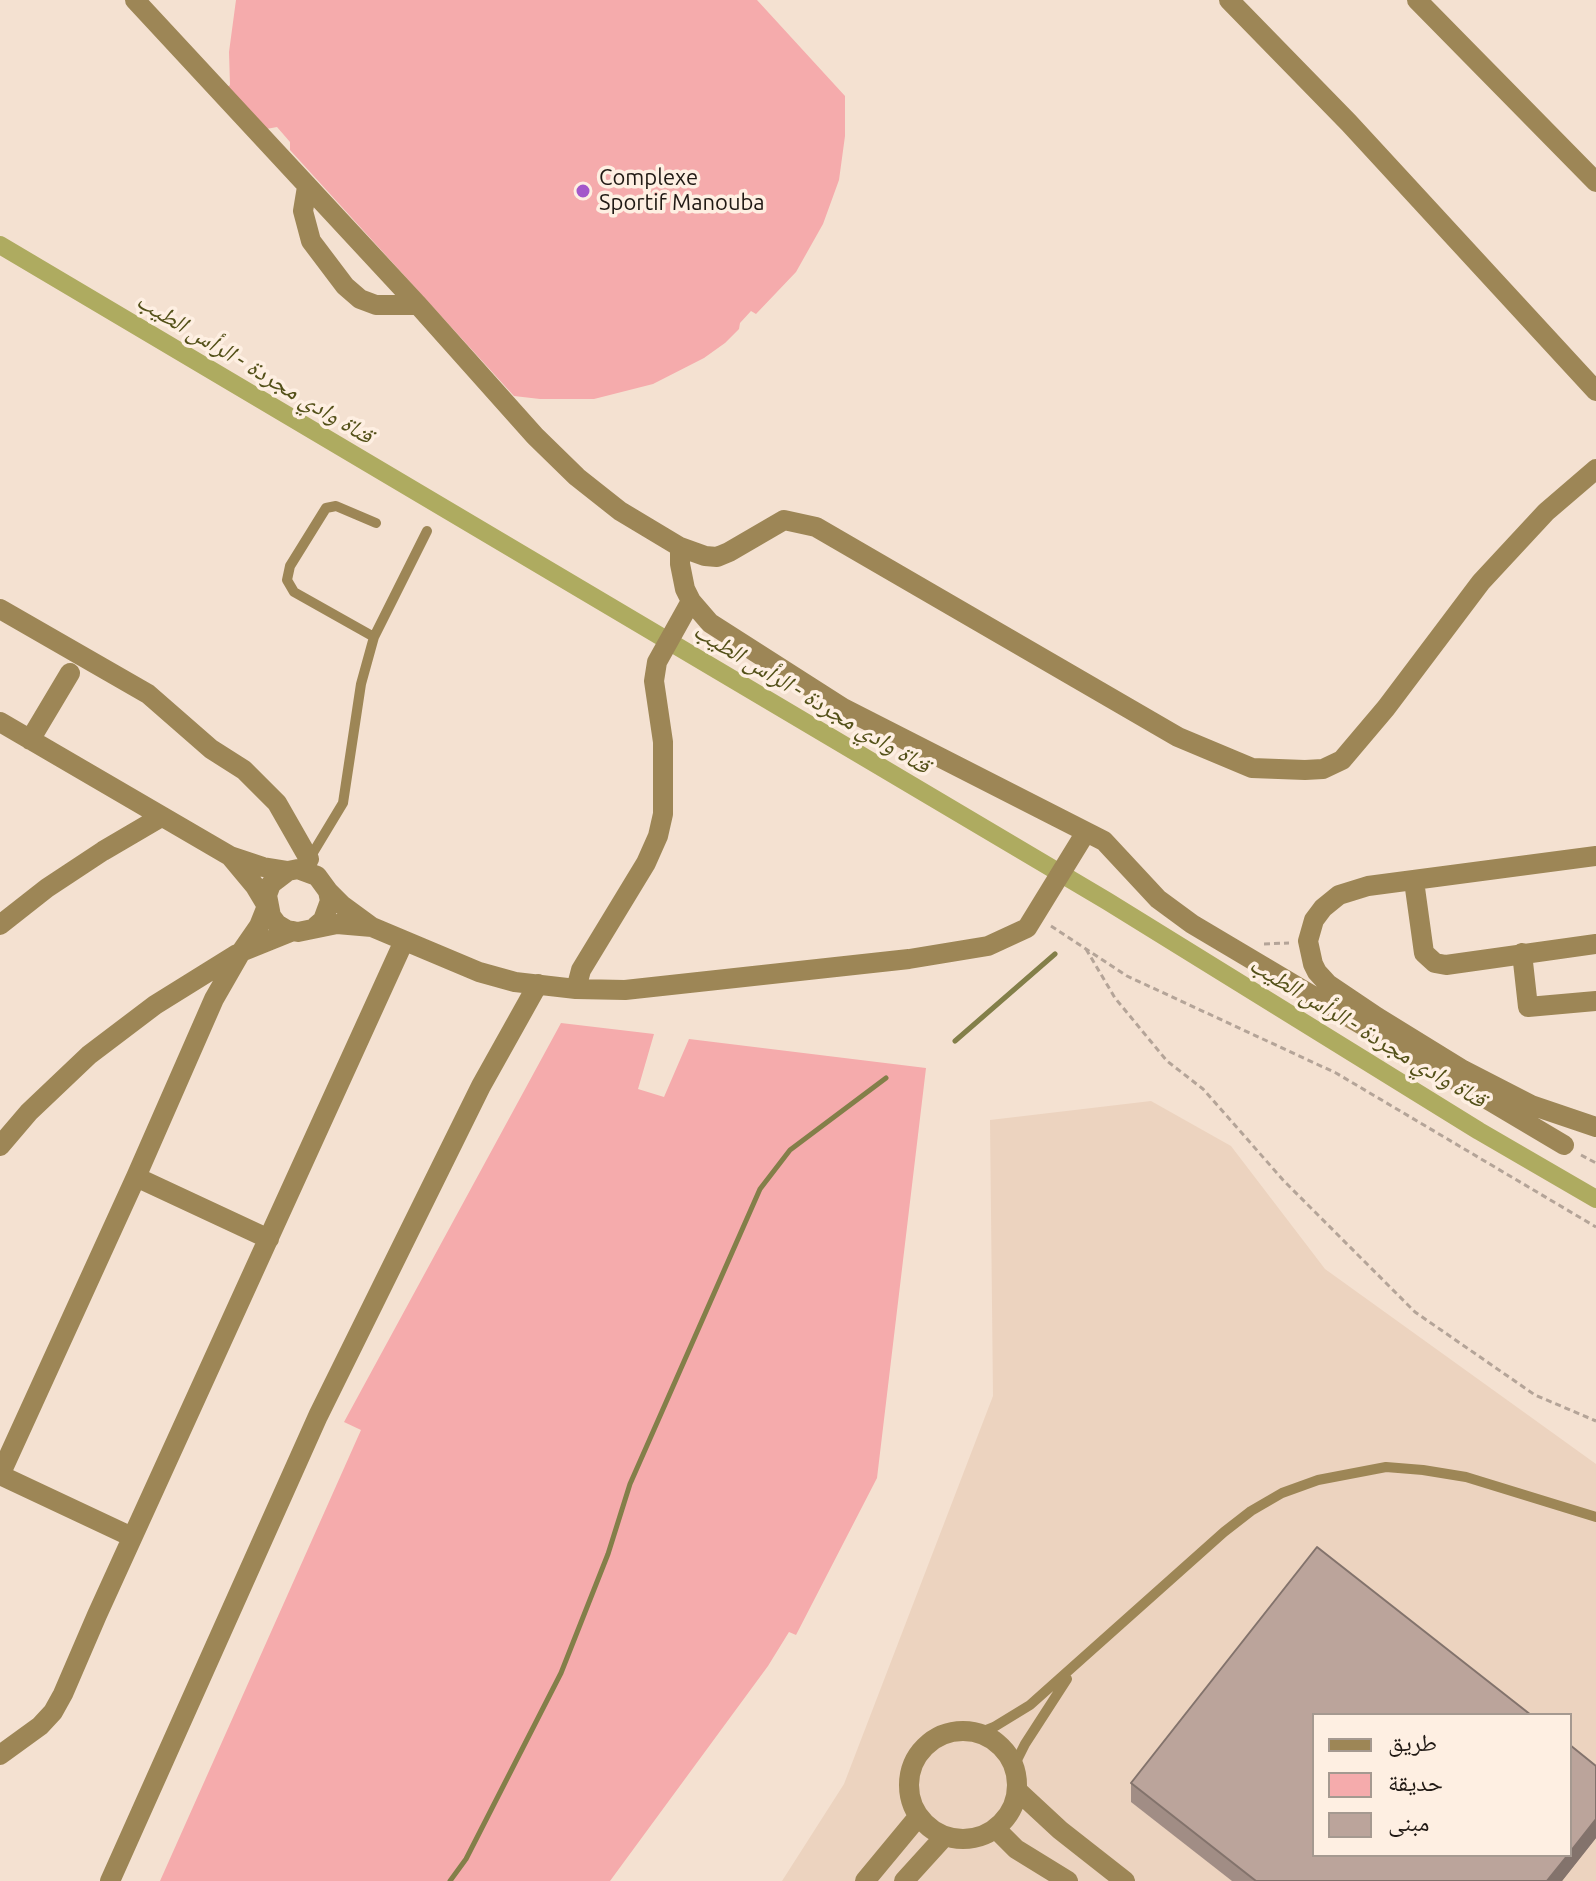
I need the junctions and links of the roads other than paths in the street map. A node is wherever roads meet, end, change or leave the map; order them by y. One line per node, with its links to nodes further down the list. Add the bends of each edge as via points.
1 (135, 0): 5 (street)
2 (1229, 0): 7 (street)
3 (1417, 0): 4 (street)
4 (1596, 182)
5 (307, 187): 6 (street); 6 (street, via 303,211 311,241 345,286 376,305)
6 (418, 305): 11 (street, via 577,477)
7 (1596, 391)
8 (1596, 469): 11 (street, via 1546,512 1481,582 1357,746 1334,765 1305,770 1252,768 1178,737 816,527 784,520 717,557)
9 (376, 523): 14 (lane, via 336,506 326,508 290,566 287,580 294,592)
10 (427, 531): 14 (lane)
11 (680, 547): 12 (street)
12 (687, 608): 19 (street, via 843,708); 35 (street, via 657,662 654,681 663,742 658,836 581,970)
13 (0, 609): 22 (street, via 148,694 199,740 244,770 277,803)
14 (374, 637): 22 (lane, via 361,684 343,803)
15 (70, 673): 17 (street)
16 (4, 729): 17 (street)
17 (30, 740): 18 (street)
18 (161, 817): 20 (street); 26 (street, via 47,888)
19 (1082, 838): 35 (street, via 1027,928 988,946 625,990); 38 (street, via 1104,841 1158,899 1192,924)
20 (230, 856): 22 (street, via 263,867); 25 (street)
21 (1596, 856): 23 (street)
22 (300, 867): 24 (street, via 317,876); 25 (street, via 271,884)
23 (1414, 881): 33 (street, via 1428,959 1446,965); 37 (street, via 1368,886 1339,895 1323,908 1308,941 1317,972 1463,1070 1531,1105)
24 (328, 891): 27 (street, via 328,911); 28 (street)
25 (267, 906): 29 (street, via 277,924); 32 (street)
26 (0, 925)
27 (316, 926): 28 (street); 29 (street)
28 (372, 927): 30 (street)
29 (293, 931): 32 (street)
30 (404, 941): 34 (street, via 479,972); 41 (street)
31 (1596, 944): 33 (street)
32 (241, 952): 39 (street, via 155,1005 89,1055); 40 (street, via 214,999)
33 (1522, 953): 36 (street, via 1528,1007)
34 (538, 984): 35 (street); 53 (street, via 481,1086 318,1416)
35 (576, 989)
36 (1596, 1001)
37 (1596, 1127)
38 (1564, 1145)
39 (0, 1146)
40 (136, 1177): 41 (street); 42 (street)
41 (269, 1239): 44 (street)
42 (0, 1475): 44 (street)
43 (1596, 1517): 45 (lane, via 1466,1477 1423,1470 1386,1467 1318,1480 1282,1493 1233,1525)
44 (132, 1537): 47 (street, via 53,1712)
45 (1078, 1664): 46 (lane, via 1030,1705); 48 (lane)
46 (979, 1733): 48 (street, via 1001,1746); 50 (street, via 946,1734 917,1757 909,1796)
47 (0, 1755)
48 (1014, 1766): 49 (street)
49 (1019, 1792): 51 (street); 57 (street)
50 (918, 1817): 52 (street); 54 (street)
51 (996, 1829): 52 (street, via 964,1840); 56 (street, via 1016,1849)
52 (944, 1837): 55 (street)
53 (110, 1881)
54 (865, 1881)
55 (904, 1881)
56 (1068, 1881)
57 (1125, 1881)

